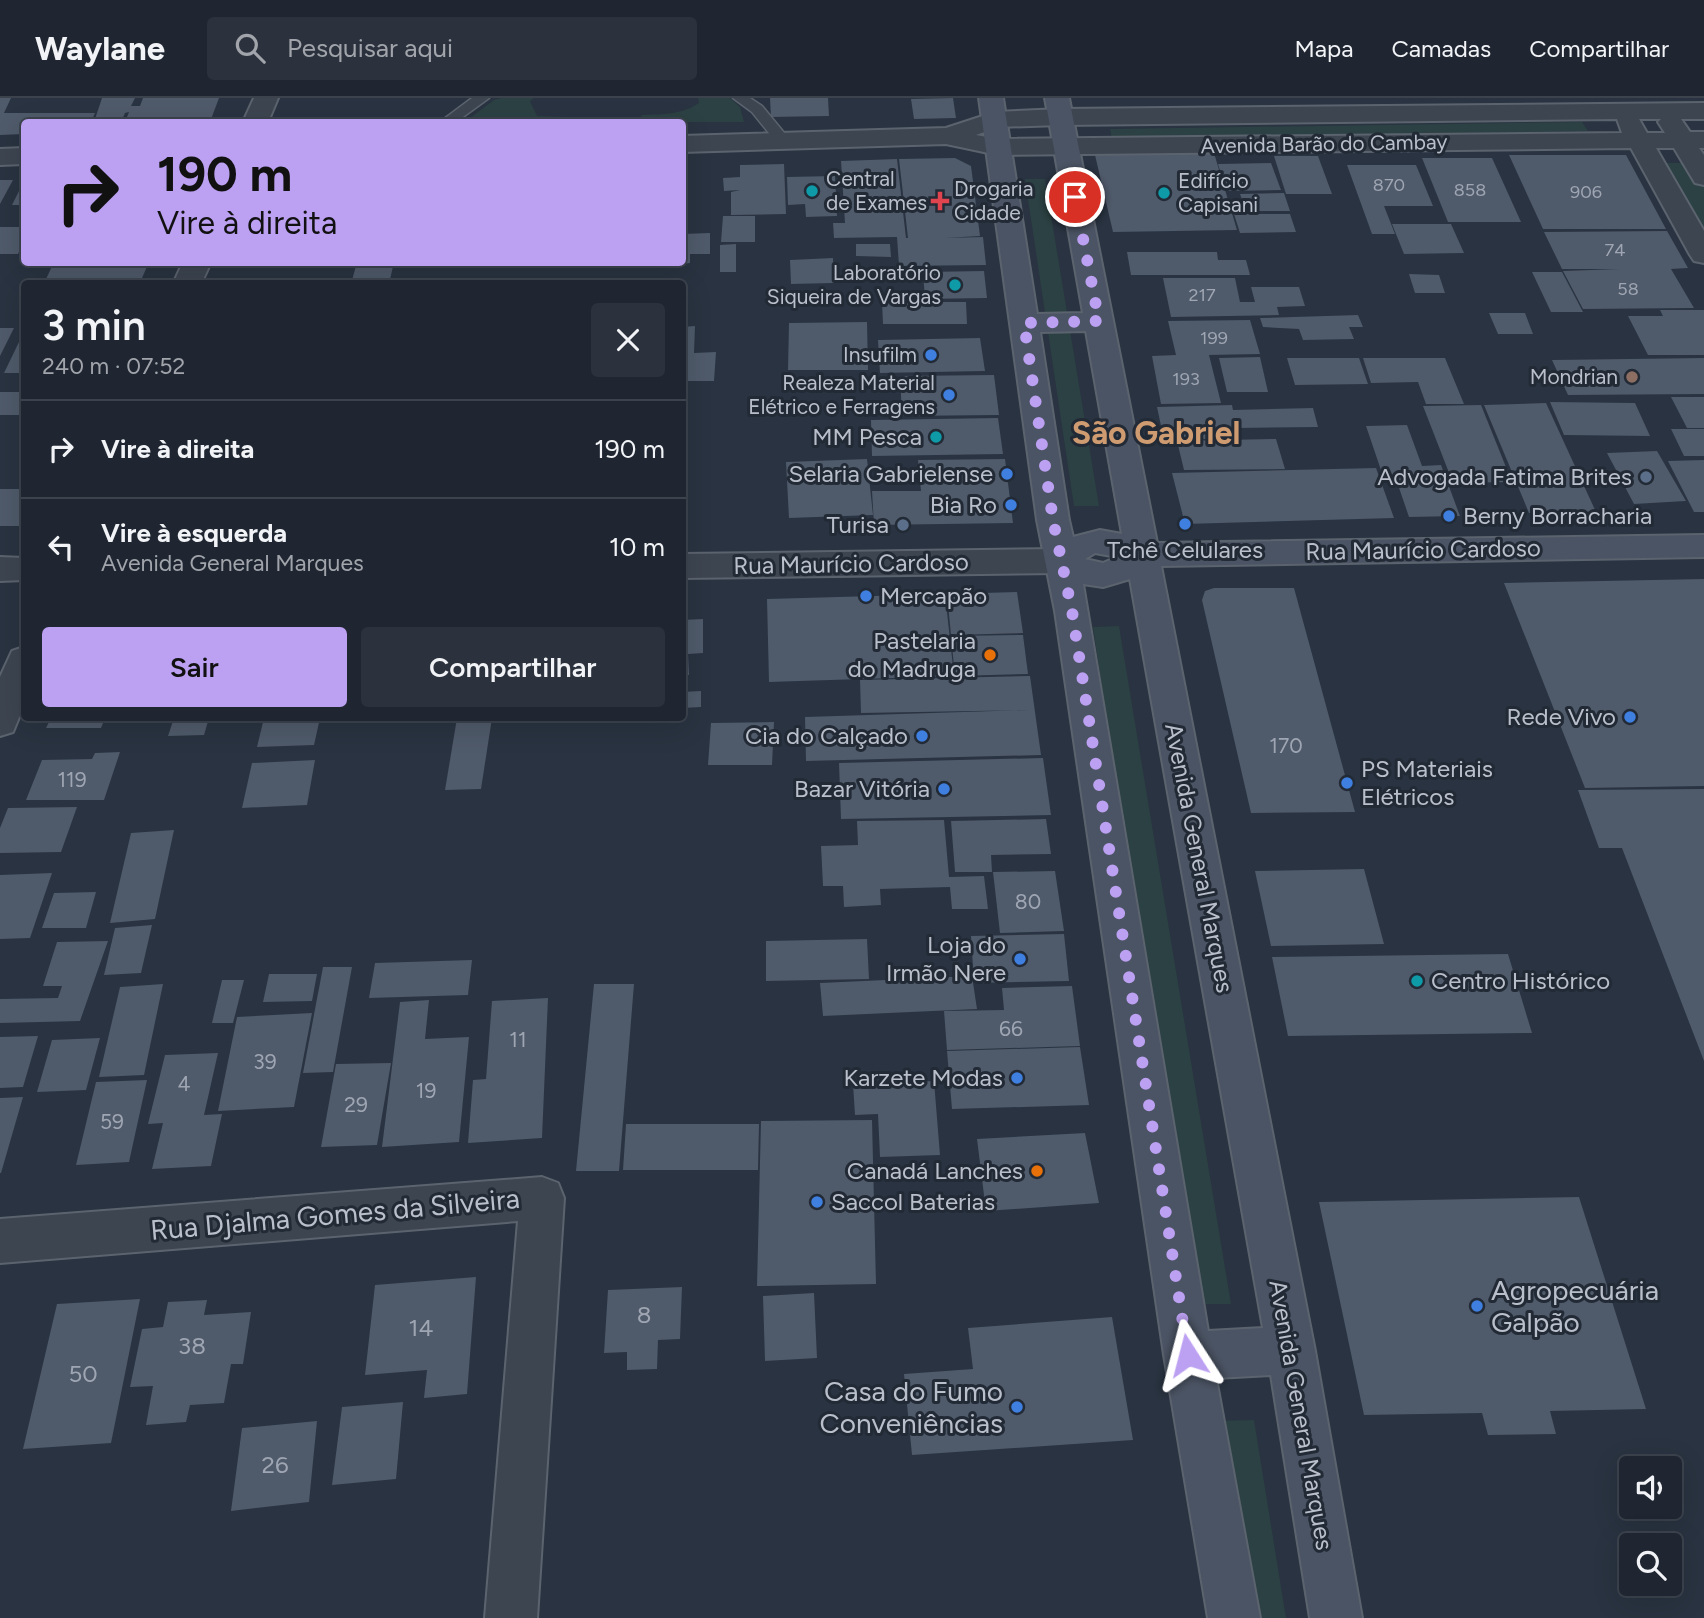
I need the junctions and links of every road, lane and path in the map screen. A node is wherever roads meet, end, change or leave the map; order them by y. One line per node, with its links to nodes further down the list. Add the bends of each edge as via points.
1 (266, 98): 8 (street)
2 (482, 98): 9 (lane)
3 (740, 98): 11 (lane, via 757,109)
4 (1619, 105): 5 (street, Avenida Barão do Cambay); 6 (street, Avenida Barão do Cambay); 12 (street)
5 (1660, 105): 7 (street, Avenida Barão do Cambay); 13 (street)
6 (1059, 108): 10 (street, Avenida Barão do Cambay); 15 (main road, Avenida General Marques)
7 (1704, 111)
8 (257, 119)
9 (451, 119)
10 (995, 122): 11 (street, Avenida Barão do Cambay, via 946,136); 15 (street, Avenida Barão do Cambay); 21 (main road)
11 (782, 141): 14 (street, Avenida Barão do Cambay)
12 (1640, 141): 13 (street, Avenida Barão do Cambay); 15 (street, Avenida Barão do Cambay); 19 (street)
13 (1693, 141): 18 (street)
14 (686, 144)
15 (1066, 147): 20 (main road, Avenida General Marques)
16 (0, 156): 17 (street)
17 (21, 156)
18 (1704, 177)
19 (1704, 255)
20 (1099, 321): 21 (main road); 23 (main road, Avenida General Marques)
21 (1024, 323): 24 (main road)
22 (1704, 546): 23 (main road, Rua Maurício Cardoso)
23 (1142, 555): 24 (main road, Rua Maurício Cardoso, via 1110,576 1090,574); 31 (main road, Avenida General Marques)
24 (1061, 561): 25 (street, Rua Maurício Cardoso); 32 (main road)
25 (686, 566)
26 (0, 569): 27 (street)
27 (21, 569)
28 (21, 668): 29 (street)
29 (0, 722)
30 (0, 1241): 33 (street, Rua Djalma Gomes da Silveira, via 542,1198)
31 (1291, 1351): 32 (main road); 35 (main road, Avenida General Marques)
32 (1188, 1355): 34 (main road)
33 (512, 1618)
34 (1234, 1618)
35 (1336, 1618)

